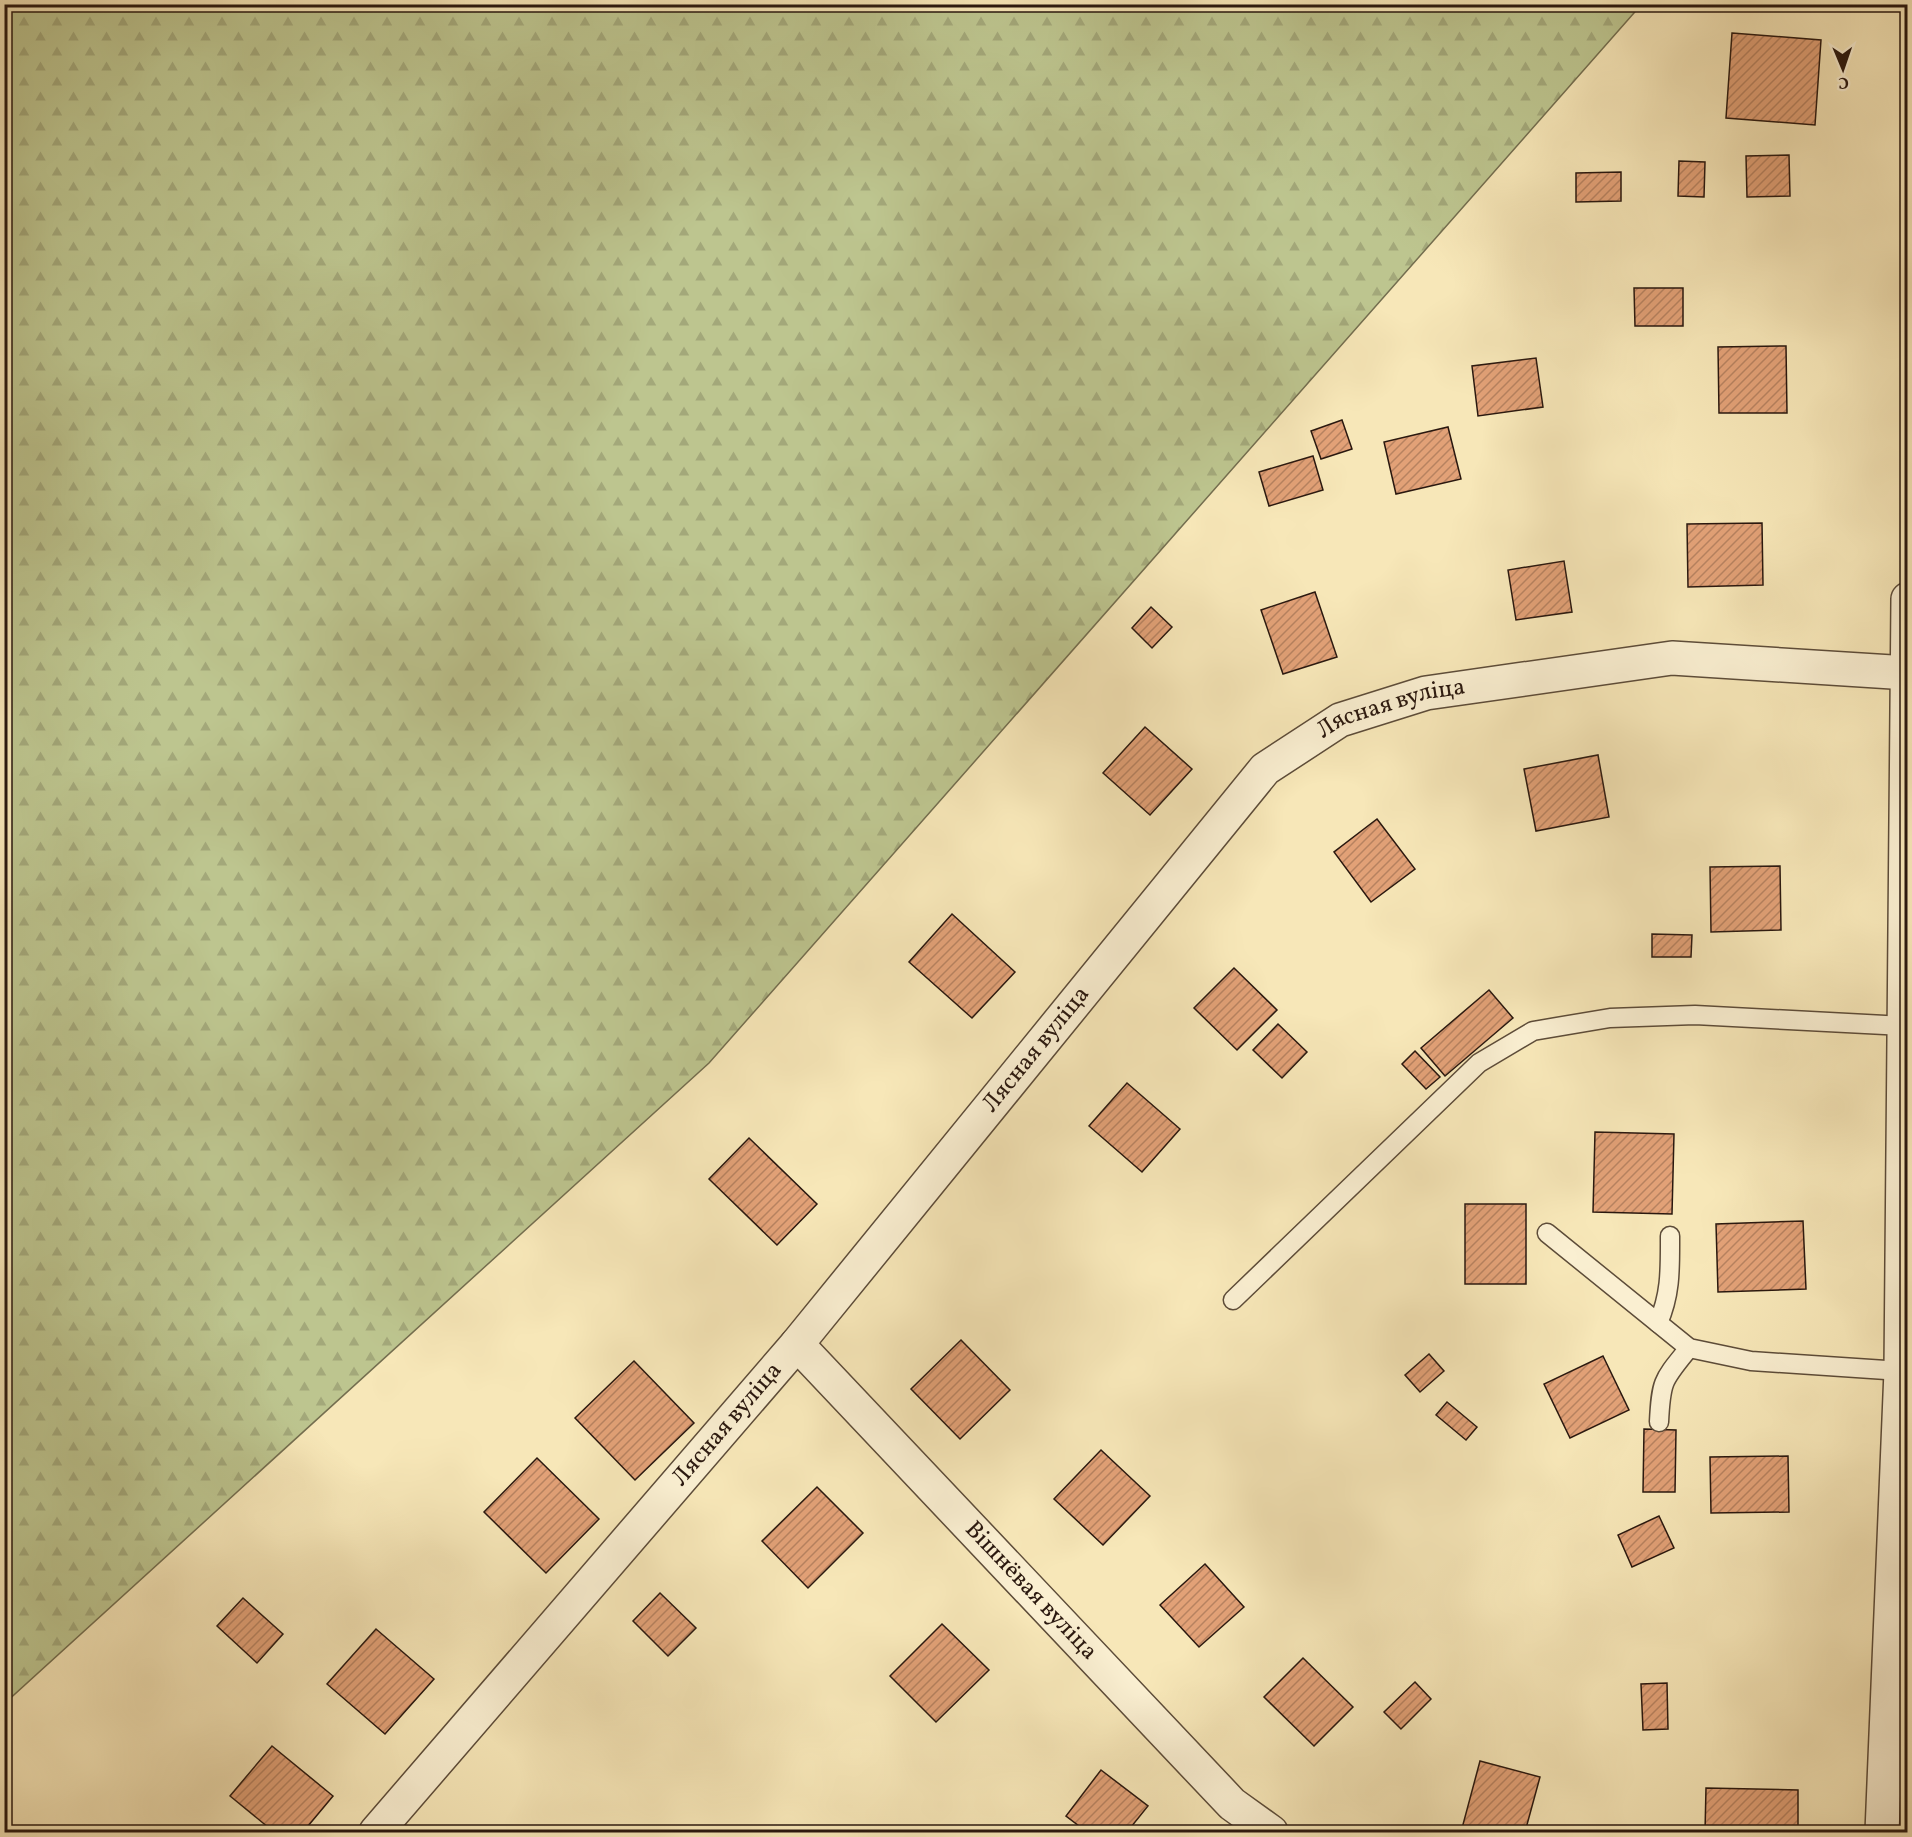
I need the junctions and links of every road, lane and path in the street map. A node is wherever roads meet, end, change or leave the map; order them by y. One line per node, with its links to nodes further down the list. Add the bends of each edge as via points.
1 (1908, 599): 2 (street)
2 (1907, 674): 3 (street); 8 (street, Лясная вуліца, via 1672,658 1426,693 1340,720 1264,769)
3 (1904, 1026): 6 (lane, via 1695,1016 1610,1018 1533,1031 1479,1063); 10 (street)
4 (1547, 1233): 7 (lane)
5 (1670, 1236): 7 (lane, via 1666,1305)
6 (1233, 1300)
7 (1658, 1323): 9 (lane)
8 (797, 1344): 13 (street, Лясная вуліца); 14 (street, Вішнёвая вуліца, via 1232,1804)
9 (1689, 1348): 10 (lane, via 1751,1361); 11 (lane, via 1664,1380)
10 (1901, 1371): 12 (street)
11 (1659, 1422)
12 (1900, 1593): 15 (street)
13 (376, 1833)
14 (1271, 1833)
15 (1882, 1833)

